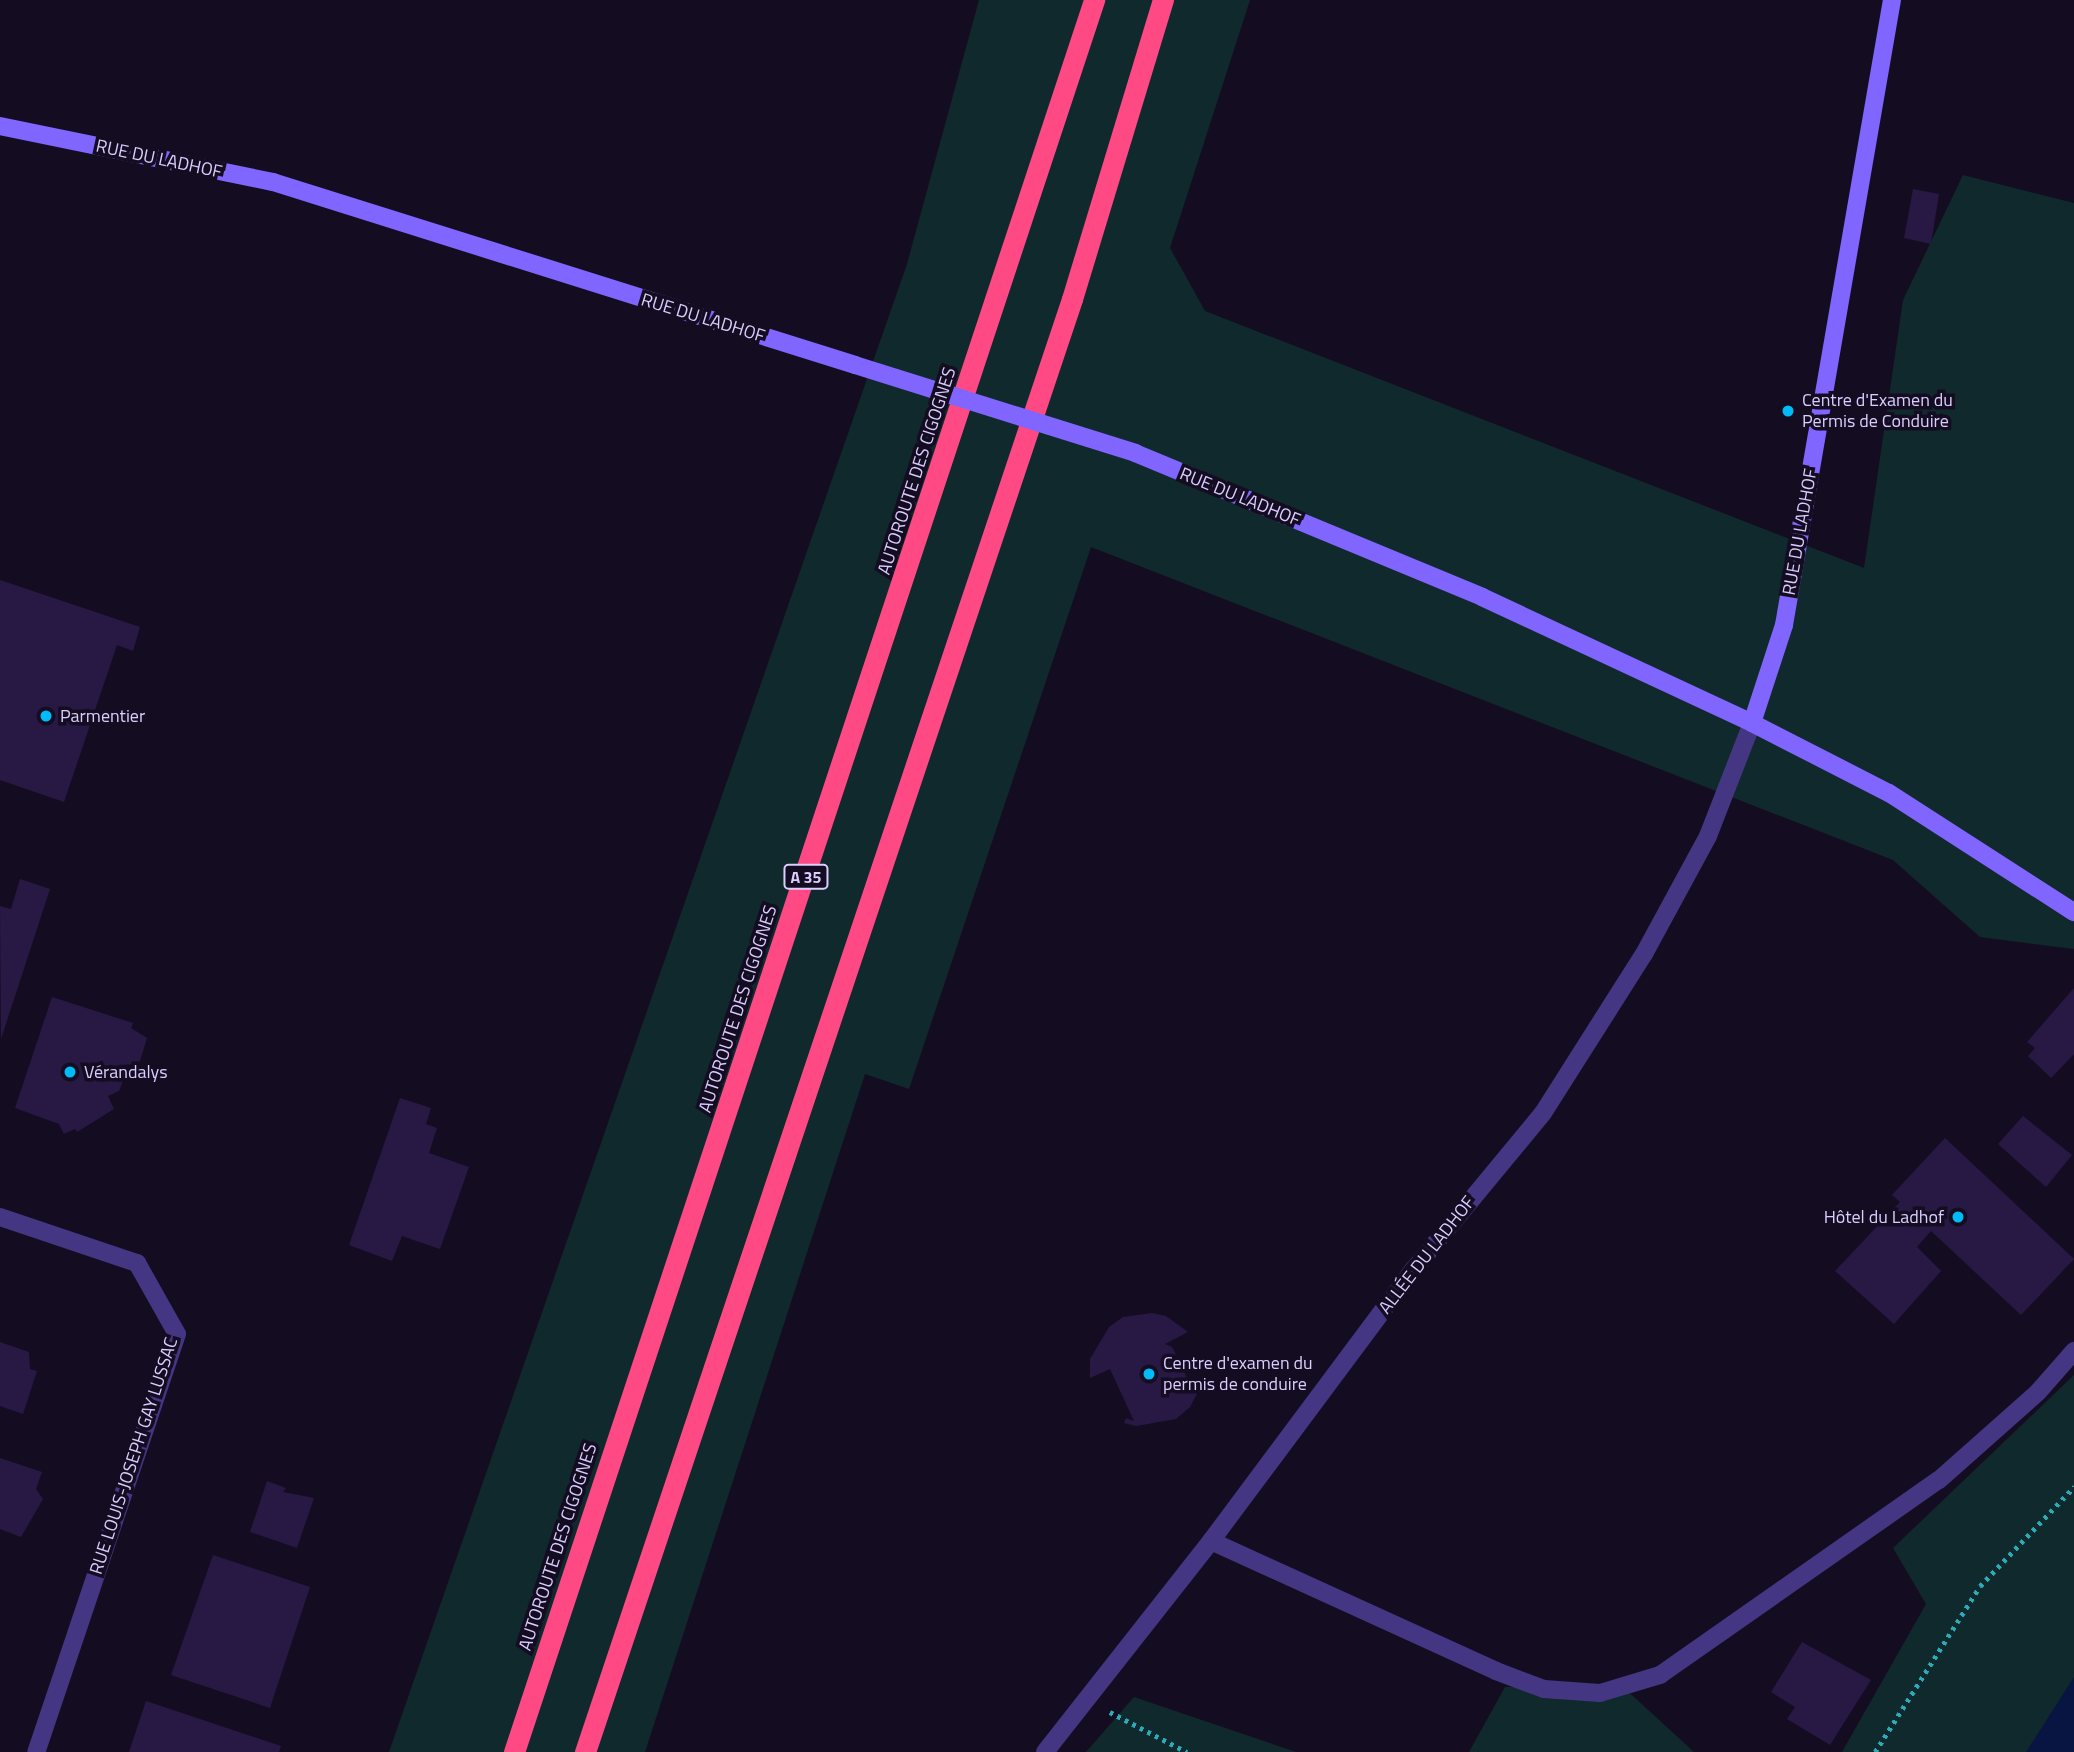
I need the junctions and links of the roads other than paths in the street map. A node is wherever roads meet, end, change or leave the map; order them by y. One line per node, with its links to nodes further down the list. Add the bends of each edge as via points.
1 (1094, 0): 11 (highway, AUTOROUTE DES CIGOGNES / A 35)
2 (1163, 0): 12 (highway, via 1068,313)
3 (1892, 0): 5 (main road, RUE DU LADHOF, via 1784,625)
4 (0, 126): 5 (main road, RUE DU LADHOF, bridge, via 273,182 1135,453 1482,597)
5 (1752, 723): 6 (main road, via 1889,793); 9 (street, ALLÉE DU LADHOF, via 1708,836 1644,954 1542,1113 1414,1269)
6 (2074, 912)
7 (0, 1217): 10 (street, RUE LOUIS-JOSEPH GAY LUSSAC, via 137,1263 177,1334)
8 (2074, 1351): 9 (street, via 2038,1392 1939,1480 1660,1675 1600,1693 1544,1689 1496,1671)
9 (1211, 1541): 13 (street, ALLÉE DU LADHOF)
10 (36, 1752)
11 (514, 1752)
12 (585, 1752)
13 (1045, 1752)

